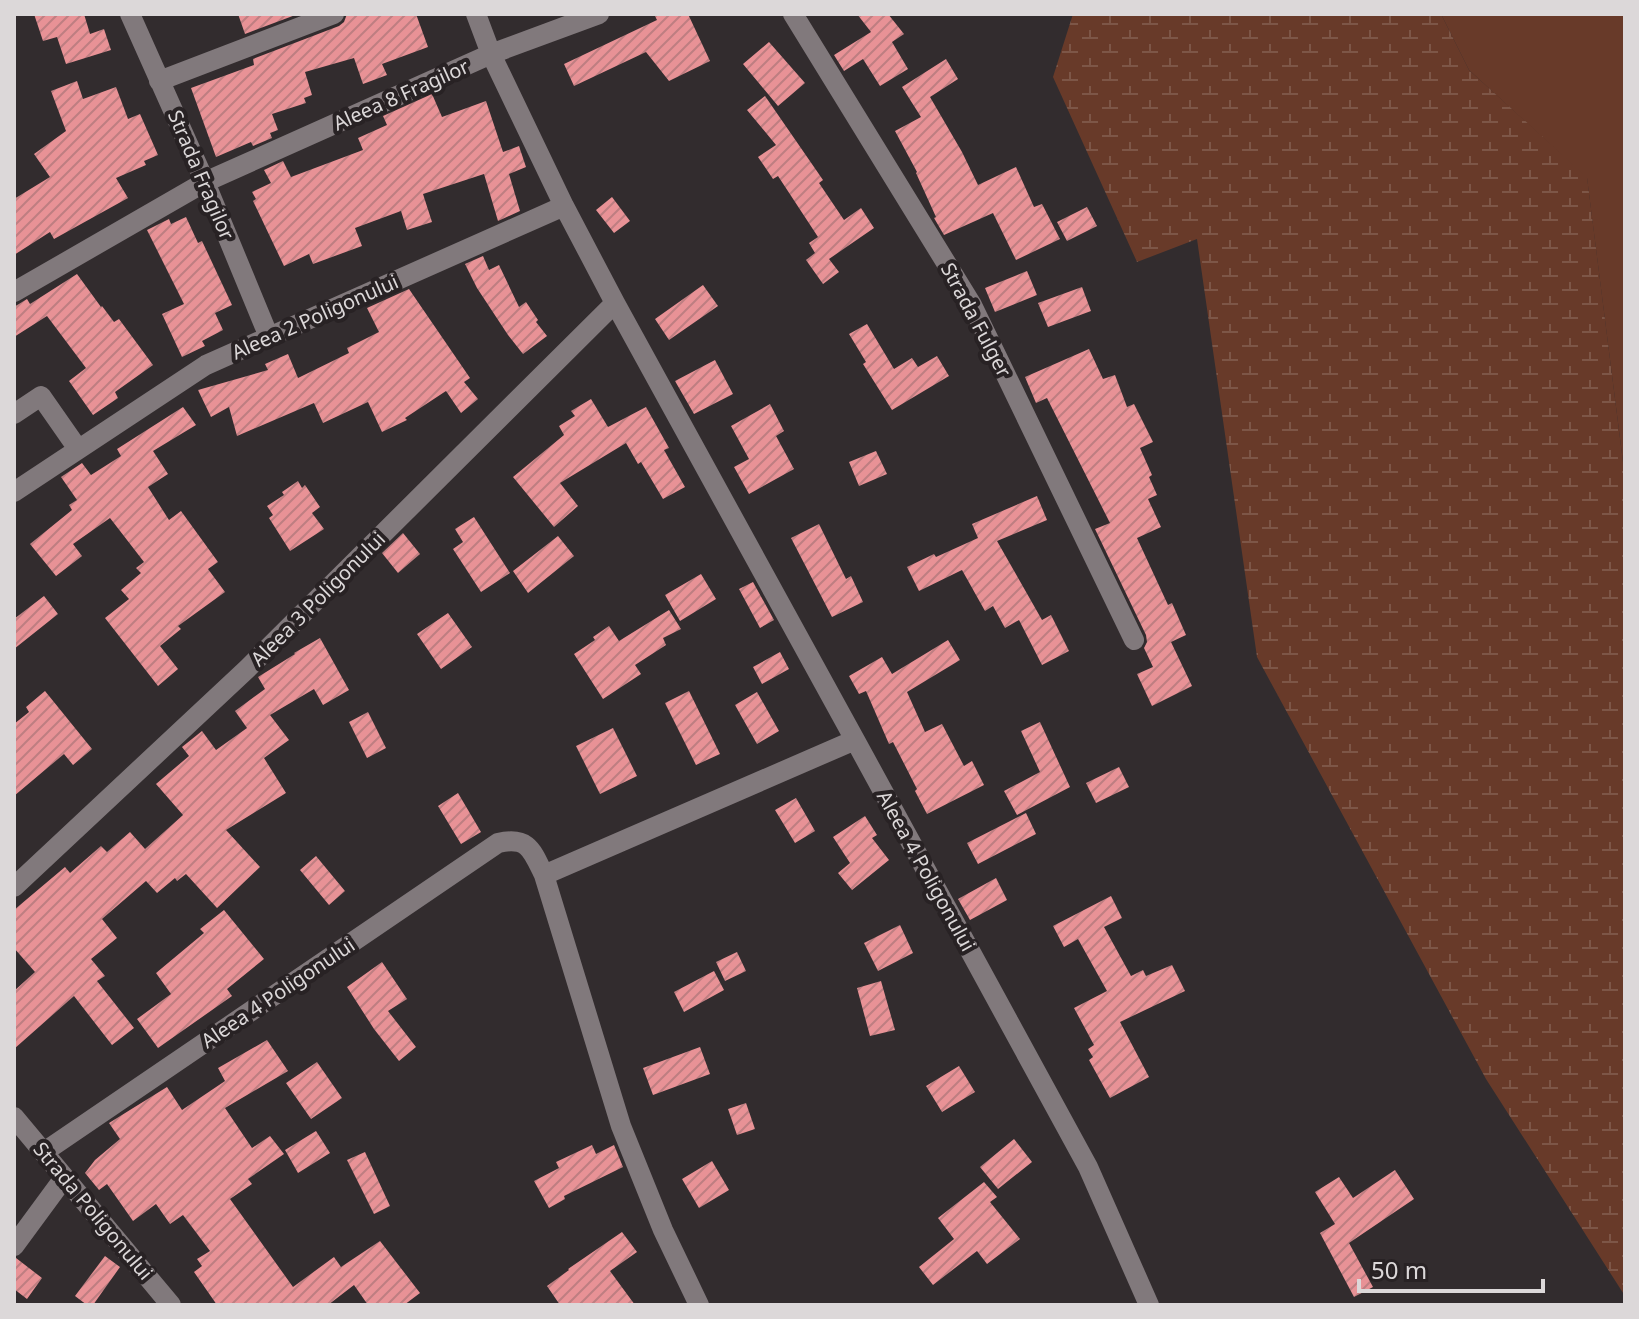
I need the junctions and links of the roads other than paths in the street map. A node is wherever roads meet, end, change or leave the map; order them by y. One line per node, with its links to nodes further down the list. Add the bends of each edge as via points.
1 (334, 14): 7 (street)
2 (476, 14): 6 (street, Aleea 4 Poligonului)
3 (599, 14): 6 (street, Aleea 8 Fragilor)
4 (793, 14): 16 (street, Strada Fulger, via 972,305)
5 (135, 16): 7 (street, Strada Fragilor)
6 (491, 54): 8 (street, Aleea 8 Fragilor); 9 (street, Aleea 4 Poligonului)
7 (159, 81): 8 (street, Strada Fragilor)
8 (205, 182): 10 (street, Aleea 8 Fragilor); 12 (street, Strada Fragilor)
9 (564, 206): 11 (street, Aleea 4 Poligonului); 12 (street, Aleea 2 Poligonului)
10 (14, 292)
11 (615, 303): 17 (street, Aleea 4 Poligonului); 19 (street, Aleea 3 Poligonului, via 247,669)
12 (269, 337): 14 (street, Aleea 2 Poligonului, via 206,365)
13 (14, 414): 14 (street, via 41,396)
14 (78, 449): 15 (street, Aleea 2 Poligonului)
15 (14, 492)
16 (1134, 640)
17 (855, 740): 18 (street); 26 (street, Aleea 4 Poligonului, via 1088,1167)
18 (544, 875): 21 (street, Aleea 4 Poligonului, via 523,843 498,843); 25 (street, Aleea 4 Poligonului, via 621,1126)
19 (14, 887)
20 (14, 1117): 21 (street, Strada Poligonului)
21 (44, 1152): 22 (street, Strada Poligonului)
22 (64, 1178): 23 (street); 24 (street, Strada Poligonului)
23 (14, 1246)
24 (171, 1305)
25 (699, 1305)
26 (1149, 1305)

